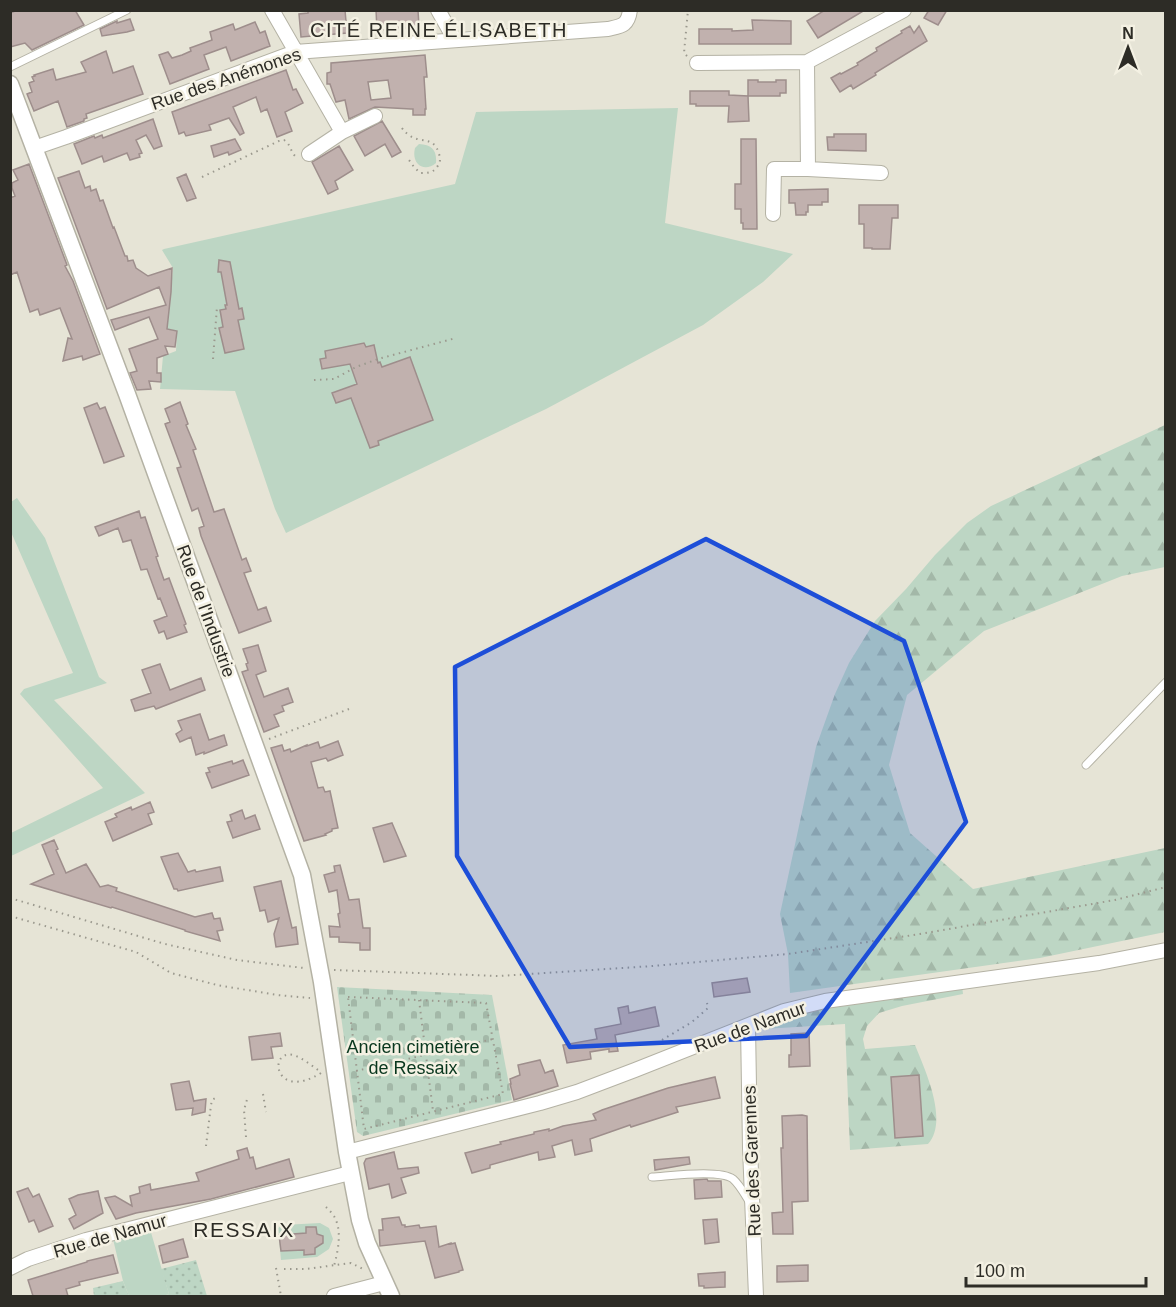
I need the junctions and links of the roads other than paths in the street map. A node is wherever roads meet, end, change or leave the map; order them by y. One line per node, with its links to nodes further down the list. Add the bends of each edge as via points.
1 (127, 10): 10 (lane)
2 (272, 10): 7 (street)
3 (438, 10): 6 (street)
4 (630, 10): 6 (street, Rue des Anémones, via 622,26 608,29)
5 (904, 10): 8 (street)
6 (454, 40): 7 (street, Rue des Anémones)
7 (295, 52): 13 (street); 14 (street, Rue des Anémones)
8 (807, 62): 9 (street); 16 (street)
9 (697, 63)
10 (10, 67)
11 (10, 84): 14 (street, Rue de l'Industrie)
12 (375, 116): 13 (street)
13 (342, 132): 15 (street)
14 (34, 148): 23 (street, Rue de l'Industrie, via 302,875 325,999 329,1073)
15 (309, 154)
16 (808, 169): 17 (street); 18 (street, via 774,169)
17 (881, 173)
18 (773, 214)
19 (1166, 682): 20 (lane)
20 (1086, 765)
21 (1166, 950): 22 (street, Rue de Namur, via 825,1001)
22 (747, 1026): 23 (street, Rue de Namur, via 540,1104); 26 (street, Rue des Garennes)
23 (347, 1152): 24 (street, Rue de l'Industrie)
24 (350, 1173): 27 (street, Rue de Namur, via 86,1240); 28 (street, Rue de l'Industrie, via 367,1243)
25 (652, 1177): 26 (lane, via 725,1175 733,1179)
26 (753, 1208): 30 (street, Rue des Garennes)
27 (10, 1268)
28 (388, 1290): 29 (street)
29 (334, 1296)
30 (756, 1296)

